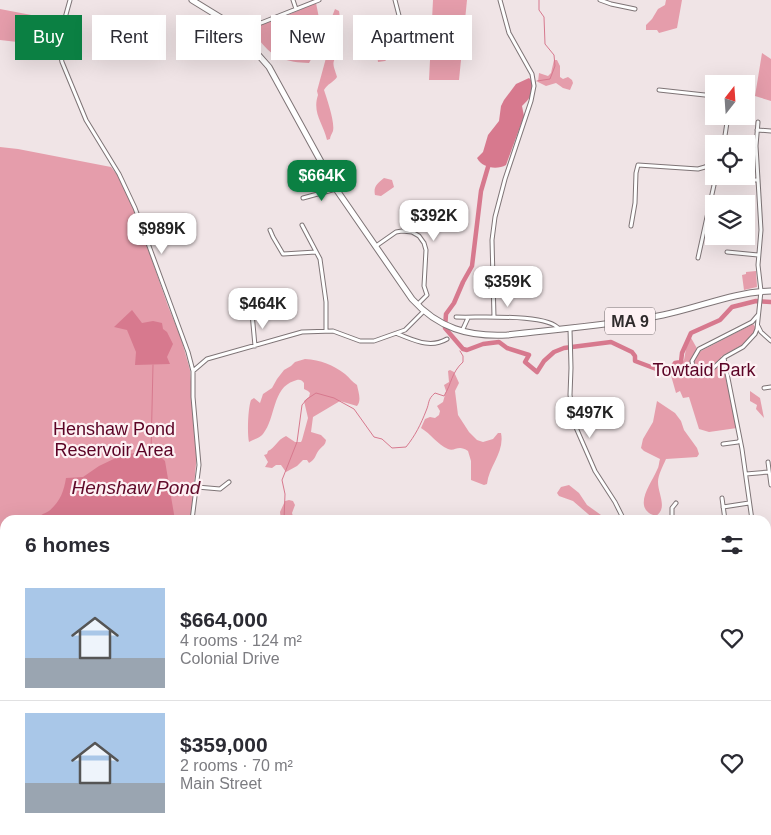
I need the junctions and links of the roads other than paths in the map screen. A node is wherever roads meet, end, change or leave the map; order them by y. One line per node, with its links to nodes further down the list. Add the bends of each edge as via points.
1 (70, 0): 56 (street, via 60,36 62,62 86,120 119,174 135,208)
2 (192, 0): 12 (highway, MA 9)
3 (293, 0): 11 (street)
4 (319, 0): 11 (street)
5 (395, 0): 13 (street)
6 (500, 0): 42 (street, via 510,33 532,74 534,86 495,217 492,240)
7 (600, 0): 9 (street)
8 (613, 0): 9 (street)
9 (606, 3): 10 (street)
10 (635, 9)
11 (296, 10): 14 (street)
12 (217, 15)
13 (399, 15)
14 (261, 23)
15 (261, 58): 25 (highway, MA 9)
16 (659, 90): 17 (street)
17 (705, 95)
18 (758, 122): 19 (street)
19 (757, 130): 20 (street); 21 (street)
20 (771, 132)
21 (756, 146): 23 (street)
22 (705, 166): 28 (street, via 698,169 638,165)
23 (758, 180): 33 (street, via 761,230)
24 (714, 185): 34 (street)
25 (336, 189): 26 (street); 30 (highway, MA 9)
26 (303, 198)
27 (302, 225): 31 (street)
28 (631, 226)
29 (270, 230): 31 (street, via 283,254)
30 (376, 246): 37 (highway, MA 9); 37 (street, via 402,230 421,238 426,250 424,286 427,296)
31 (316, 252): 48 (street, via 320,259)
32 (726, 252): 33 (street)
33 (758, 255): 35 (street)
34 (698, 258)
35 (761, 291): 36 (highway, MA 9); 40 (street); 46 (highway, MA 9, via 659,316)
36 (771, 291)
37 (418, 305): 39 (highway, MA 9)
38 (262, 307): 54 (street, via 253,312)
39 (424, 311): 45 (street); 49 (highway, MA 9)
40 (758, 315): 44 (street); 55 (street, via 752,322 700,348 691,364 705,374)
41 (456, 317): 43 (street)
42 (494, 317): 43 (street); 47 (street, via 527,318 547,322)
43 (468, 318): 49 (street)
44 (758, 325): 53 (street); 55 (street, via 756,333 745,345)
45 (408, 328): 50 (street); 51 (street)
46 (570, 328): 47 (highway, MA 9); 72 (street, via 570,394 574,423 595,471)
47 (556, 329): 49 (highway, MA 9, via 491,336)
48 (326, 330): 50 (street, via 367,342); 54 (street, via 299,332)
49 (462, 332)
50 (398, 333): 51 (street)
51 (406, 337): 52 (street, via 430,344)
52 (447, 339)
53 (771, 341)
54 (255, 346): 56 (street, via 208,359)
55 (724, 358): 59 (street)
56 (193, 371): 66 (street, via 199,456)
57 (764, 388): 58 (street)
58 (771, 388)
59 (740, 440): 60 (street); 63 (street)
60 (722, 444)
61 (768, 462): 62 (street)
62 (769, 472): 63 (street); 65 (street)
63 (746, 474): 69 (street)
64 (229, 482): 66 (street, via 220,489)
65 (771, 485)
66 (197, 488): 71 (street)
67 (722, 498): 70 (street)
68 (676, 503): 73 (street)
69 (750, 503): 70 (street); 75 (street)
70 (723, 508): 74 (street)
71 (193, 515)
72 (622, 515)
73 (672, 515)
74 (724, 515)
75 (751, 515)

